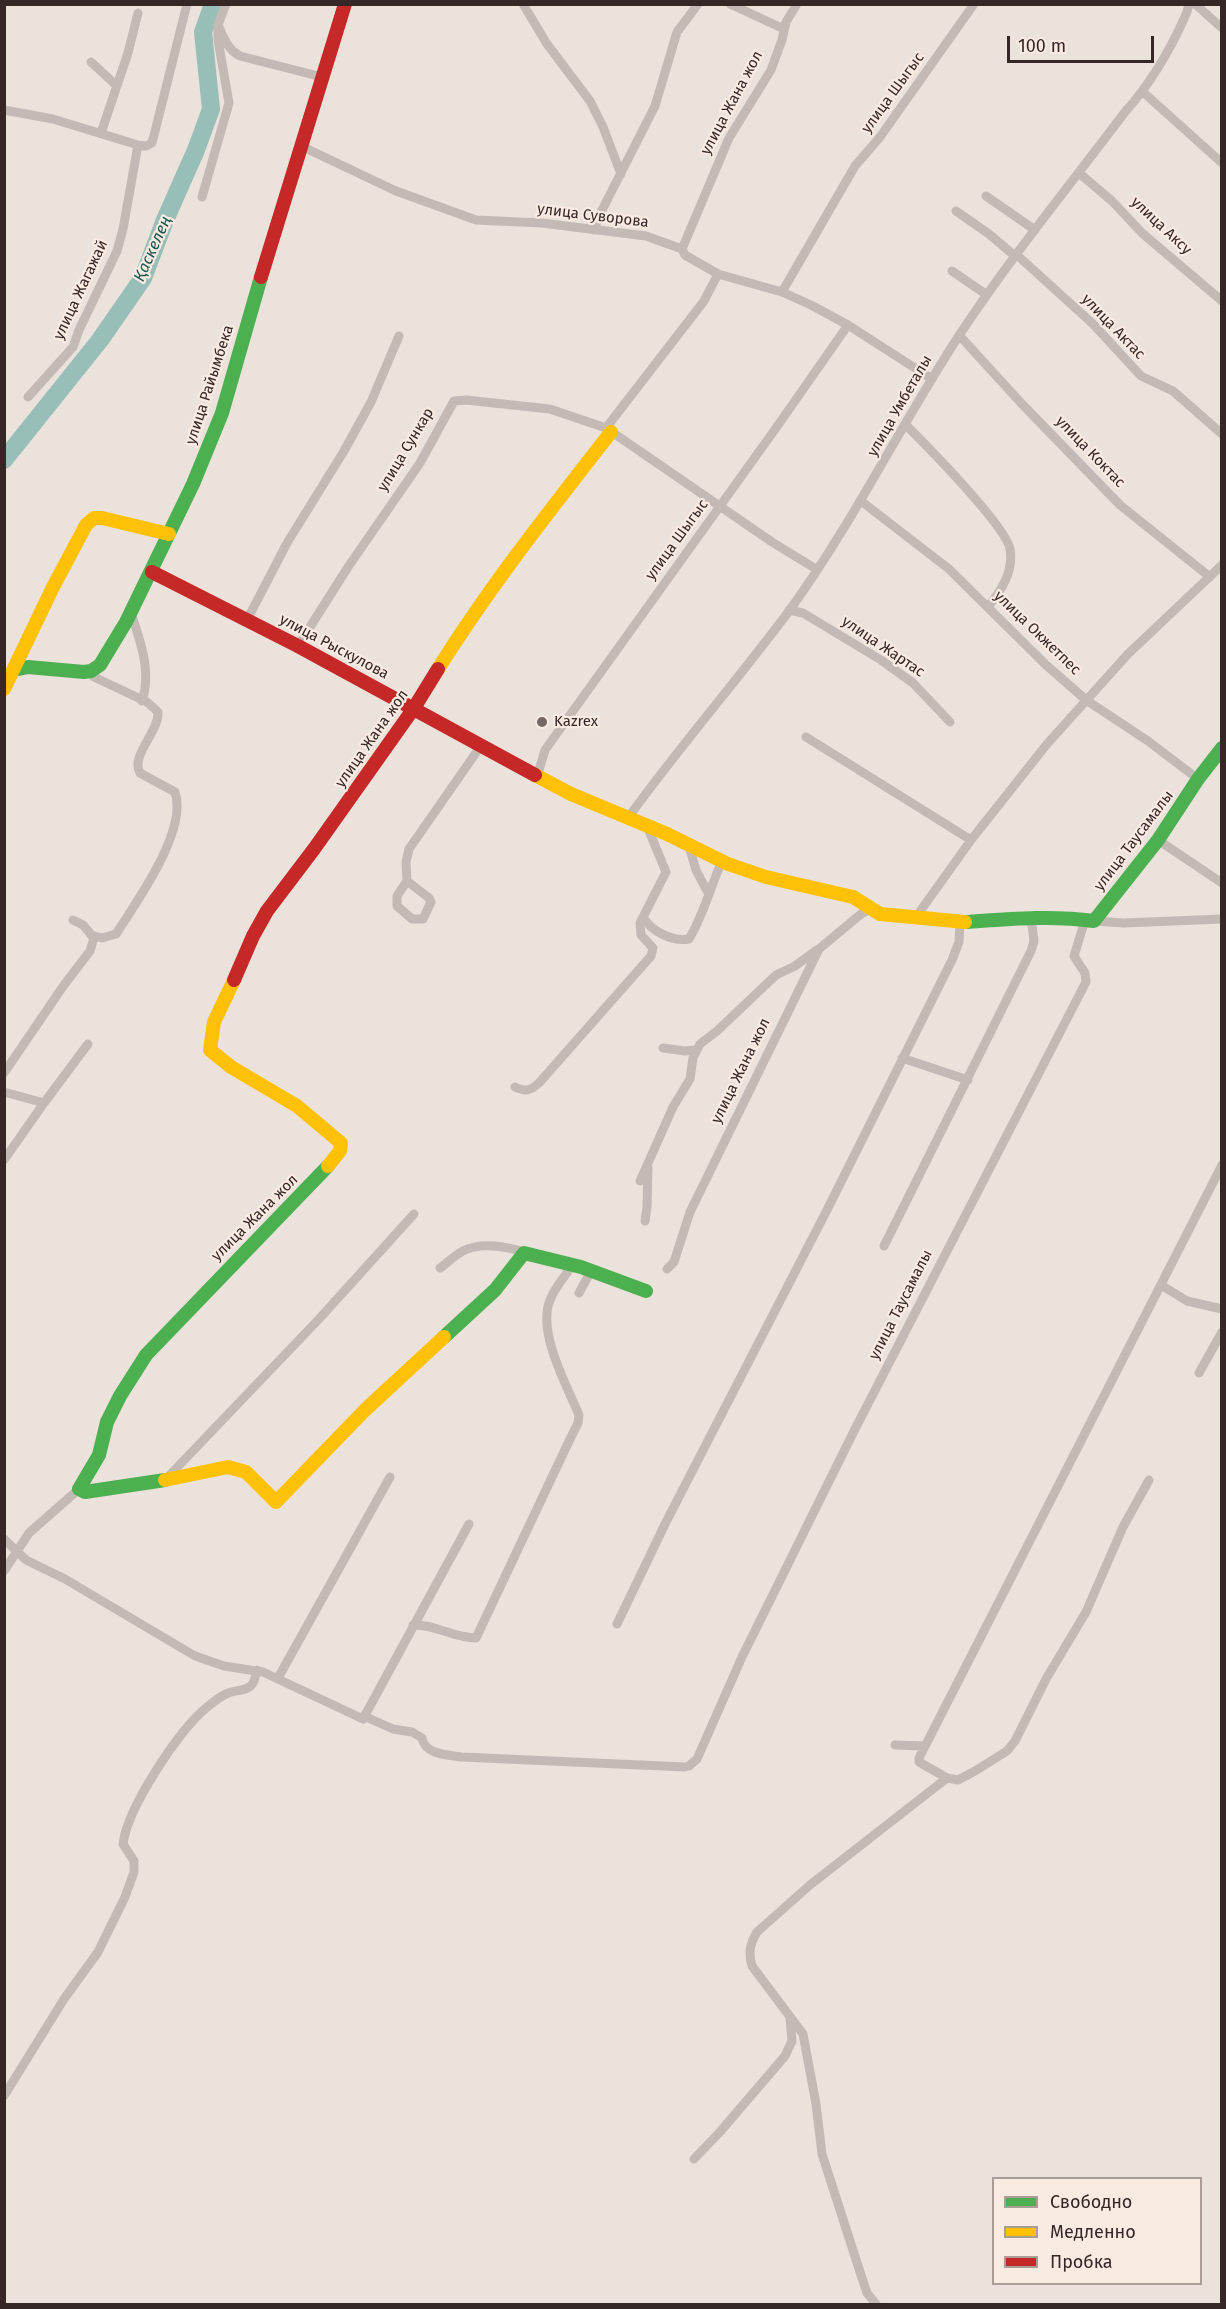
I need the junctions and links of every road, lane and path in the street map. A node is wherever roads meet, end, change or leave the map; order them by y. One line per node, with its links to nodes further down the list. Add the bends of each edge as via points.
1 (186, 4): 21 (street, via 152,142)
2 (226, 4): 12 (street)
3 (345, 4): 16 (street, улица Райымбека)
4 (524, 4): 25 (street, via 547,45 590,101)
5 (698, 4): 25 (street, via 677,32 655,106)
6 (730, 4): 14 (street)
7 (797, 4): 14 (street, улица Жана жол)
8 (974, 4): 35 (street, улица Шыгыс, via 855,166)
9 (1188, 4): 18 (street, улица Умбеталы, via 1165,59)
10 (1195, 4): 13 (street)
11 (138, 13): 17 (street)
12 (218, 25): 16 (street, via 228,48 240,56); 27 (street, via 229,103)
13 (1221, 28)
14 (784, 29): 31 (street, улица Жана жол, via 771,70 729,138)
15 (91, 62): 17 (street)
16 (322, 77): 22 (street, улица Райымбека)
17 (117, 86): 20 (street)
18 (1143, 92): 23 (street); 24 (street, улица Умбеталы)
19 (4, 110): 20 (street)
20 (101, 133): 21 (street)
21 (138, 145): 42 (street, улица Жагажай, via 117,251 73,347)
22 (301, 146): 29 (street, улица Суворова, via 396,191 476,220); 48 (street, улица Райымбека, via 222,413)
23 (1221, 163)
24 (1079, 173): 30 (street, улица Умбеталы); 37 (street, улица Аксу)
25 (621, 174): 29 (street)
26 (986, 196): 30 (street)
27 (202, 197)
28 (956, 211): 32 (street, улица Актас)
29 (594, 230): 31 (street, улица Суворова, via 646,236)
30 (1035, 230): 32 (street, улица Умбеталы)
31 (682, 249): 34 (street, улица Суворова, via 685,255)
32 (1016, 256): 36 (street, улица Умбеталы); 45 (street, улица Актас, via 1093,324 1141,376 1173,391)
33 (952, 271): 36 (street)
34 (718, 274): 35 (street, улица Суворова); 44 (street, улица Жана жол, via 704,300)
35 (782, 292): 38 (street, улица Суворова)
36 (987, 295): 39 (street, улица Умбеталы)
37 (1221, 301)
38 (848, 324): 41 (street, улица Суворова); 47 (street, улица Шыгыс)
39 (959, 335): 41 (street, улица Умбеталы); 52 (street, улица Коктас, via 1120,504)
40 (399, 336): 56 (street, via 371,402 287,543)
41 (932, 379): 43 (street, улица Умбеталы)
42 (28, 397)
43 (906, 424): 46 (street, улица Умбеталы); 53 (street, via 1006,539 1010,549 1004,587)
44 (608, 430): 47 (street, улица Сункар); 57 (street, улица Сункар, via 550,409 454,401 420,463); 63 (street, улица Жана жол, via 471,617)
45 (1221, 434)
46 (861, 501): 50 (street, улица Умбеталы); 53 (street, улица Окжетпес, via 949,569)
47 (720, 507): 50 (street, улица Сункар); 68 (street, улица Шыгыс, via 545,750)
48 (169, 534): 51 (street); 58 (street, via 102,518 94,518 86,525)
49 (1221, 565): 52 (street)
50 (816, 569): 54 (street, улица Умбеталы)
51 (152, 572): 55 (street); 56 (street, улица Рыскулова)
52 (1210, 577): 62 (street, via 1128,654)
53 (988, 607): 62 (street, улица Окжетпес)
54 (789, 610): 64 (street, улица Жартас, via 803,613 881,660 913,683); 70 (street, улица Умбеталы)
55 (131, 613): 59 (street, via 100,665); 61 (street, via 145,658)
56 (247, 620): 57 (street, улица Рыскулова)
57 (298, 646): 63 (street, улица Рыскулова)
58 (14, 670): 59 (street, via 28,667); 60 (street)
59 (89, 671): 61 (street)
60 (4, 689)
61 (142, 700): 87 (street, via 158,712 158,719 137,768 175,792 176,821 150,881 116,934 102,938)
62 (1086, 700): 69 (street, улица Окжетпес); 72 (street)
63 (414, 708): 66 (street, улица Рыскулова); 119 (street, улица Жана жол, via 267,911 211,1036 210,1050 223,1063 305,1112 340,1143 340,1150 146,1355 107,1422 99,1455)
64 (950, 722)
65 (806, 737): 72 (street)
66 (480, 747): 68 (street, улица Рыскулова); 76 (street, via 416,836 406,862)
67 (1221, 748): 69 (street, улица Таусамалы)
68 (537, 777): 70 (street, улица Рыскулова)
69 (1198, 779): 73 (street, улица Таусамалы)
70 (627, 818): 71 (street, улица Рыскулова)
71 (647, 826): 74 (street, улица Рыскулова); 80 (street, via 666,872)
72 (971, 840): 81 (street)
73 (1158, 840): 77 (street); 85 (street, улица Таусамалы)
74 (689, 846): 75 (street, улица Рыскулова); 78 (street)
75 (722, 861): 78 (street); 79 (street, улица Рыскулова, via 766,877 853,897)
76 (407, 881)
77 (1221, 883)
78 (708, 893): 80 (street, via 689,939 680,940 652,928)
79 (873, 908): 81 (street, улица Рыскулова, via 880,914); 88 (street, улица Жана жол)
80 (643, 917): 95 (street, via 641,934 652,945 651,956 539,1083 531,1090)
81 (916, 917): 86 (street, улица Рыскулова)
82 (1031, 918): 85 (street, улица Рыскулова); 86 (street, улица Рыскулова); 94 (street, via 1034,941)
83 (1221, 919): 85 (street, via 1134,923)
84 (73, 920): 87 (street)
85 (1090, 920): 128 (street, улица Таусамалы, via 1074,956 1086,982 854,1431 720,1704 697,1759 685,1767 490,1760 441,1754 427,1749 422,1738 412,1732 393,1730)
86 (960, 922): 92 (street, via 959,942 952,960)
87 (91, 935): 93 (street, via 94,943 90,951)
88 (819, 949): 91 (street, via 776,975); 108 (street, улица Жана жол, via 690,1212 674,1262)
89 (88, 1044): 97 (street)
90 (663, 1048): 91 (street)
91 (691, 1053): 99 (street, via 690,1079)
92 (902, 1058): 94 (street); 124 (street)
93 (4, 1073)
94 (968, 1080): 104 (street)
95 (515, 1087)
96 (4, 1092): 97 (street)
97 (44, 1103): 98 (street)
98 (4, 1160)
99 (647, 1162): 101 (street); 103 (street)
100 (1221, 1165): 110 (street)
101 (640, 1181)
102 (414, 1214): 117 (street)
103 (645, 1221)
104 (884, 1246)
105 (528, 1253): 106 (street); 107 (street, via 506,1246 484,1246 464,1250); 117 (street, via 521,1256 495,1290 365,1410 276,1502 241,1469 228,1467)
106 (572, 1265): 109 (street); 125 (street, via 550,1300 547,1317 551,1342 579,1414 578,1423 476,1638 464,1638 432,1626)
107 (440, 1268)
108 (667, 1269)
109 (591, 1271): 111 (street); 112 (street)
110 (1161, 1285): 113 (street, via 1187,1301); 130 (street)
111 (646, 1291)
112 (579, 1293)
113 (1221, 1309)
114 (1221, 1332): 115 (street)
115 (1198, 1373)
116 (390, 1477): 127 (street)
117 (167, 1478): 119 (street, via 105,1490)
118 (1149, 1480): 131 (street, via 1123,1527 1086,1612 1015,1741 1007,1751 975,1771 958,1780)
119 (79, 1489): 122 (street, via 29,1533)
120 (469, 1524): 125 (street)
121 (6, 1541): 122 (street)
122 (17, 1550): 123 (street); 126 (street, via 26,1560 195,1656 224,1666)
123 (4, 1571)
124 (617, 1624)
125 (412, 1625): 128 (street)
126 (257, 1670): 127 (street); 133 (street, via 249,1687 227,1693 204,1709 178,1738 138,1801 123,1844 134,1861 125,1897 98,1952)
127 (278, 1678): 128 (street, via 363,1719)
128 (364, 1716)
129 (895, 1745): 130 (street)
130 (926, 1746): 131 (street, via 919,1762)
131 (947, 1778): 132 (street, via 810,1885 757,1932 749,1955 752,1966)
132 (790, 2017): 134 (street, via 792,2041 786,2056); 135 (street, via 803,2034 822,2154 867,2293)
133 (4, 2096)
134 (694, 2159)
135 (876, 2304)

